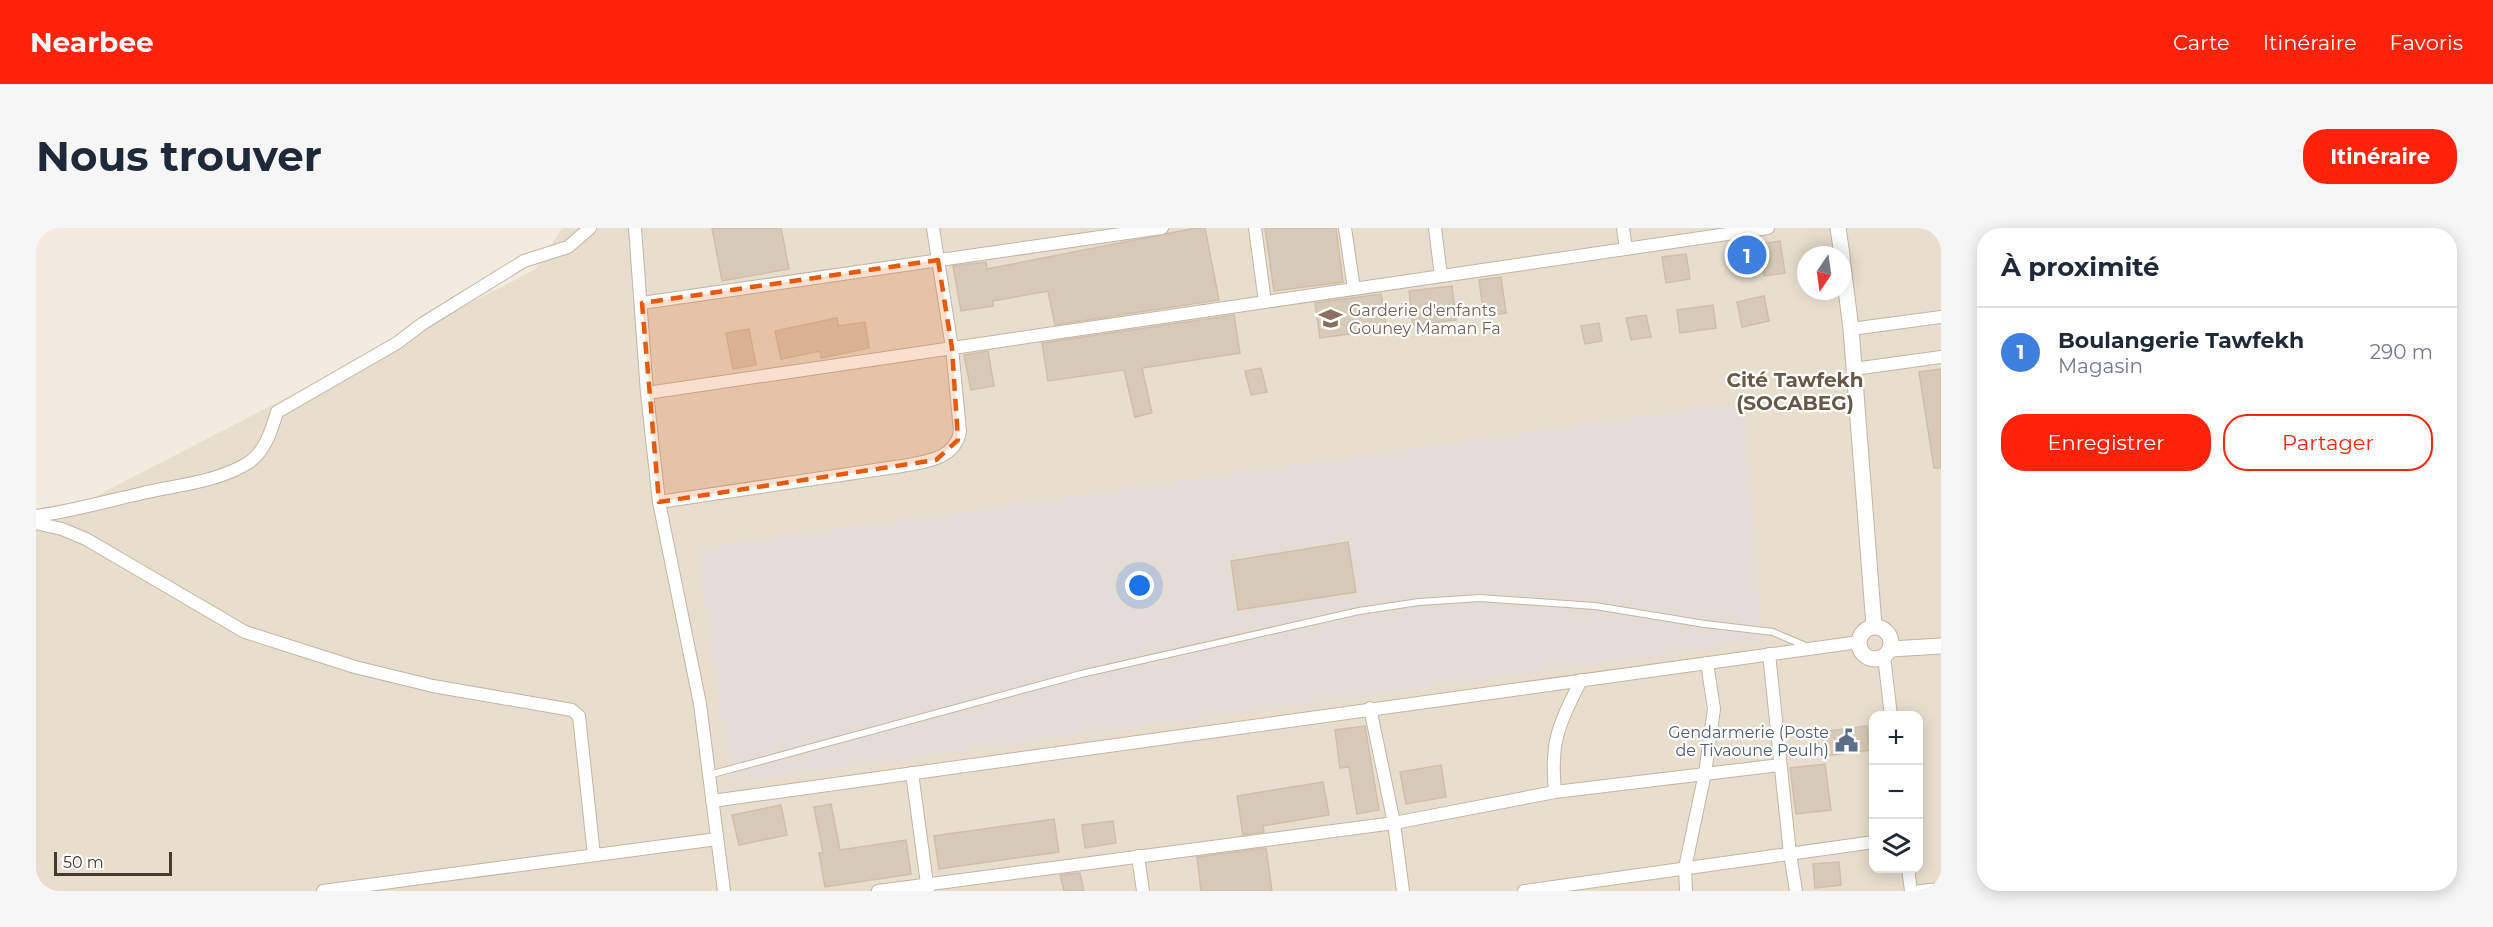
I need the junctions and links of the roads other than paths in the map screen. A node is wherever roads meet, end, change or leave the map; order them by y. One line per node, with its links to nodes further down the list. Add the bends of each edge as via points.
1 (590, 228): 27 (street, via 568,247 524,261 397,343 277,412 270,436 250,462 190,484)
2 (635, 228): 19 (street)
3 (933, 228): 14 (street)
4 (1162, 228): 14 (street)
5 (1255, 228): 18 (street)
6 (1345, 228): 16 (street)
7 (1435, 228): 15 (street)
8 (1623, 228): 13 (street)
9 (1768, 228): 11 (street)
10 (1838, 228): 12 (street)
11 (1716, 232): 13 (street)
12 (1840, 246)
13 (1626, 249): 15 (street)
14 (938, 260): 19 (street); 22 (street)
15 (1441, 276): 16 (street)
16 (1354, 289): 18 (street)
17 (1847, 300): 21 (street)
18 (1265, 302): 22 (street)
19 (642, 303): 25 (street)
20 (1941, 317): 21 (street)
21 (1851, 329): 24 (street)
22 (952, 348): 25 (street); 26 (street, via 960,431 958,440 936,460)
23 (1941, 357): 24 (street)
24 (1854, 369): 29 (street)
25 (647, 393): 26 (street)
26 (659, 502): 42 (street, via 700,704)
27 (36, 516)
28 (36, 523): 49 (street, via 86,539 246,632 356,667 433,686 572,710 579,716)
29 (1874, 626): 30 (street, via 1861,634); 33 (street, via 1889,633)
30 (1859, 642): 32 (street); 33 (street, via 1867,657 1876,659)
31 (1941, 646): 33 (street)
32 (1811, 649): 34 (street); 42 (lane, via 1773,632 1595,606 1480,598 1419,602 1359,611 1081,674)
33 (1888, 652): 38 (street)
34 (1769, 654): 35 (street); 39 (street)
35 (1707, 663): 36 (street); 41 (street, via 1714,709)
36 (1581, 680): 37 (street); 43 (street, via 1557,729 1552,765)
37 (1370, 708): 40 (street); 45 (street)
38 (1891, 711)
39 (1780, 765): 41 (street); 48 (street)
40 (912, 773): 44 (street); 54 (street)
41 (1705, 774): 43 (street); 51 (street)
42 (709, 775): 44 (street)
43 (1555, 792): 45 (street)
44 (712, 801): 46 (street)
45 (1394, 823): 50 (street); 60 (street)
46 (717, 840): 49 (street); 57 (street)
47 (1869, 843): 48 (street)
48 (1790, 854): 51 (street); 63 (street)
49 (594, 855): 56 (street)
50 (1138, 856): 54 (street); 59 (street)
51 (1685, 868): 53 (street); 62 (street)
52 (1909, 873): 64 (street)
53 (1603, 886): 61 (street)
54 (928, 888): 58 (street)
55 (1941, 889): 65 (street)
56 (322, 891)
57 (724, 891)
58 (878, 891)
59 (1143, 891)
60 (1403, 891)
61 (1524, 891)
62 (1686, 891)
63 (1796, 891)
64 (1911, 891)
65 (1920, 891)

